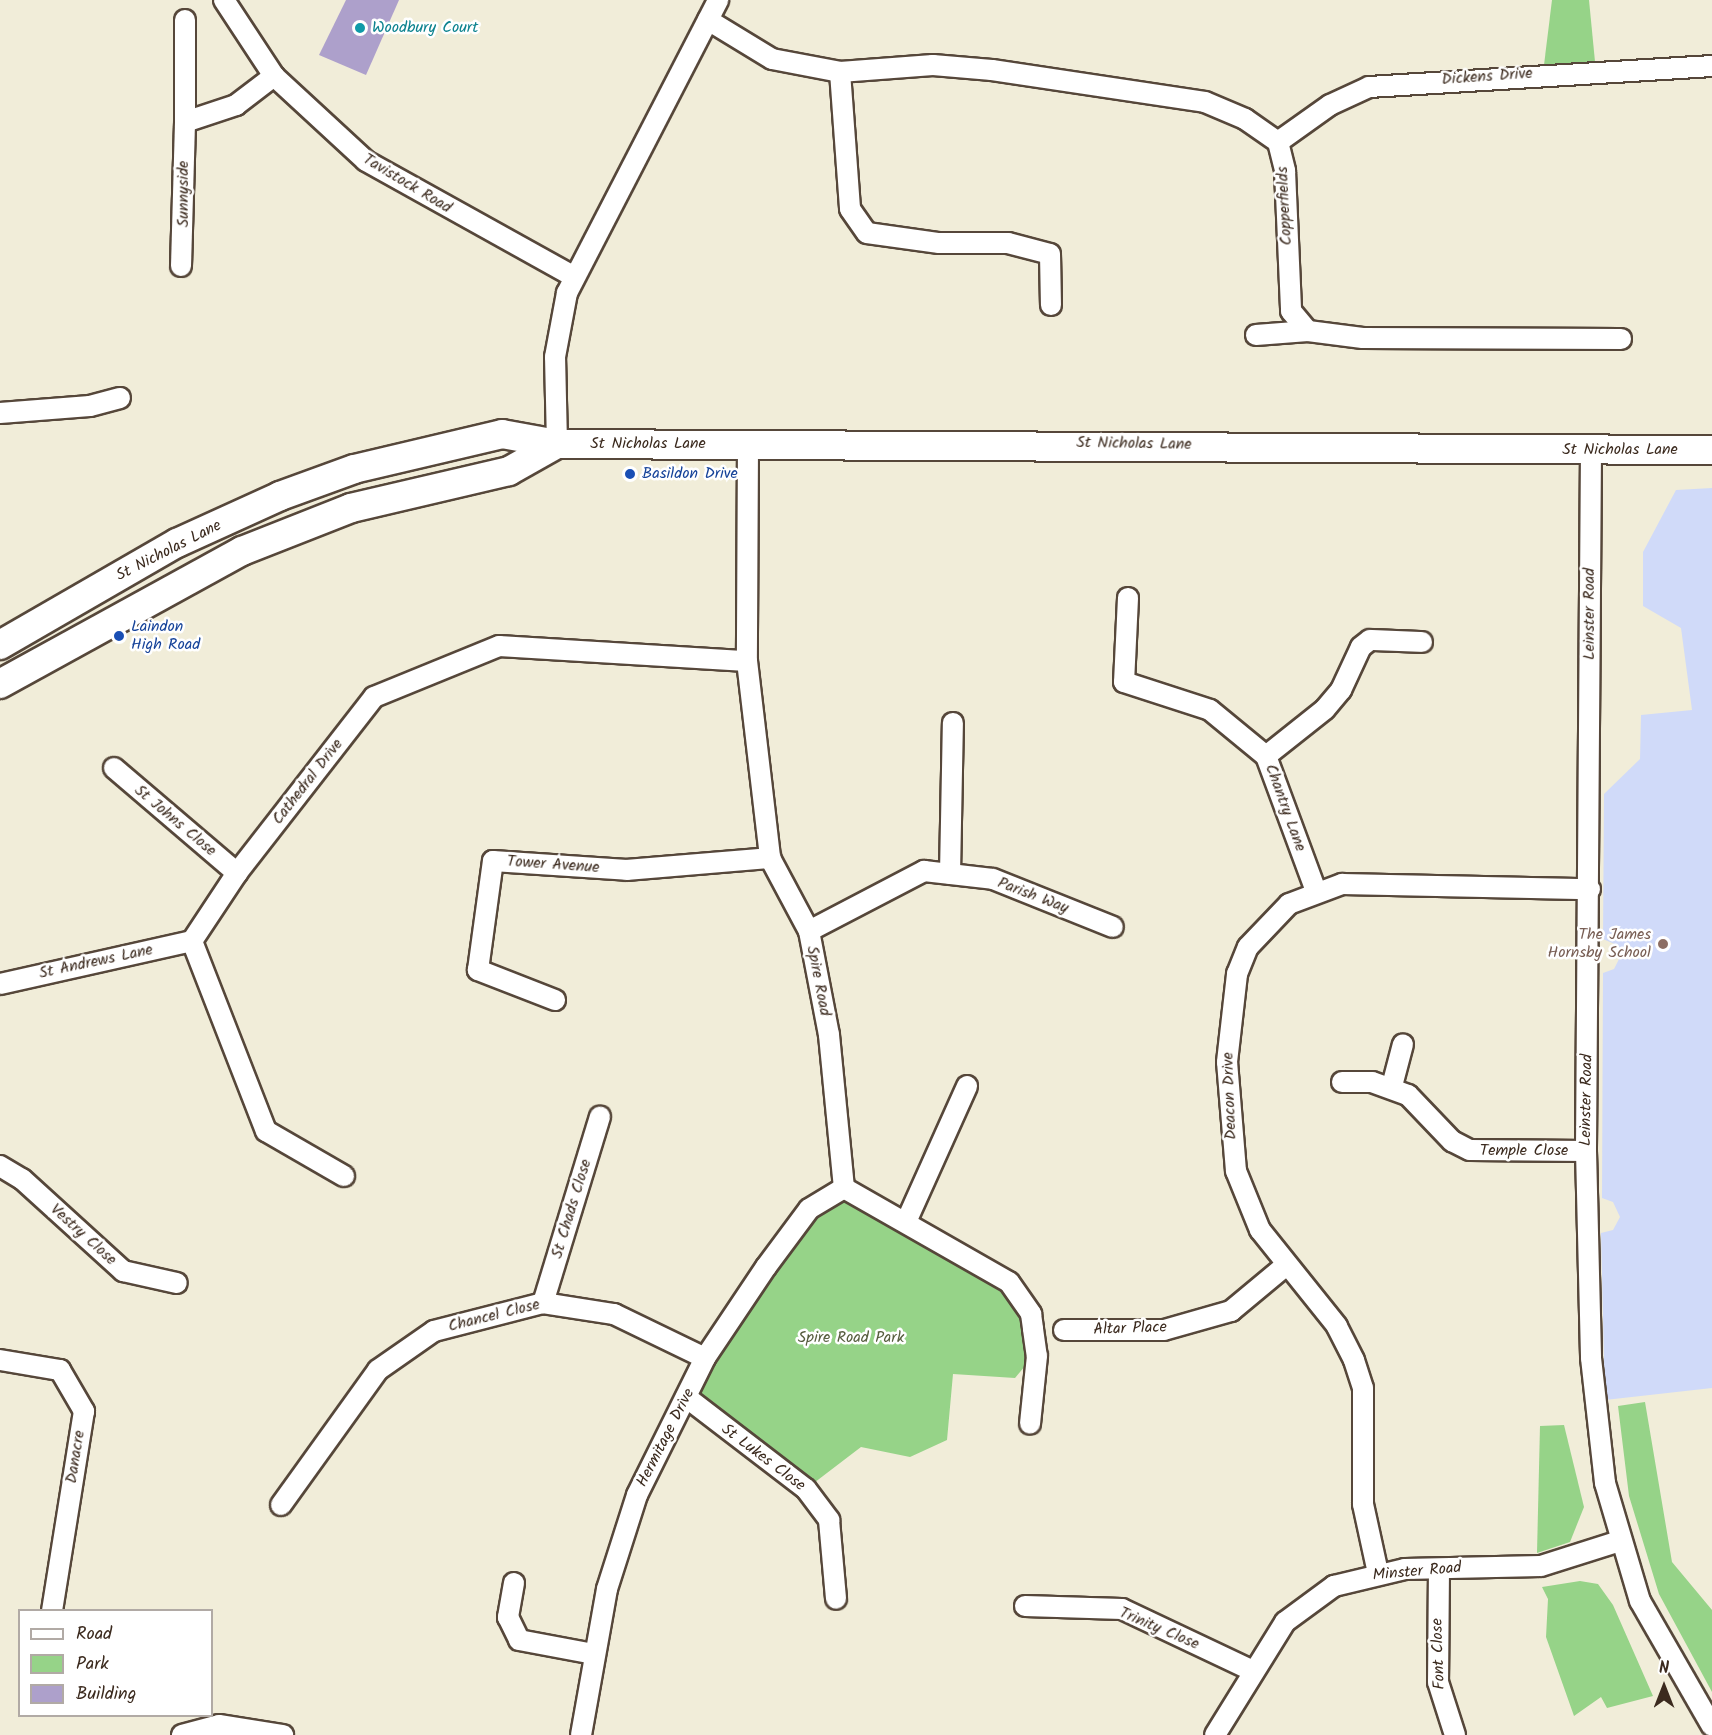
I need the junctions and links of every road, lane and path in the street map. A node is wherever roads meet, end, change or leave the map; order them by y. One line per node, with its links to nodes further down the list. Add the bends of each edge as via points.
1 (224, 0): 7 (street, Tavistock Road)
2 (718, 0): 4 (street)
3 (185, 20): 8 (street, Sunnyside)
4 (708, 21): 6 (street, Copperfields, via 772,58); 11 (street)
5 (1712, 66): 9 (street, Dickens Drive, via 1369,87 1330,105)
6 (840, 72): 9 (street, Copperfields, via 933,65 1204,102 1245,119); 12 (street, via 850,209 867,233 939,243 1008,243 1050,254)
7 (274, 76): 8 (street, via 236,105); 11 (street, Tavistock Road, via 366,161)
8 (185, 122): 10 (street, Sunnyside)
9 (1278, 142): 13 (street, Copperfields, via 1285,171 1291,311)
10 (181, 266)
11 (574, 277): 18 (street, via 555,357)
12 (1051, 305)
13 (1308, 331): 14 (street); 15 (street, via 1363,338)
14 (1256, 335)
15 (1621, 339)
16 (120, 398): 17 (street, via 90,406)
17 (0, 413)
18 (556, 444): 19 (main road, St Nicholas Lane); 24 (main road, St Nicholas Lane, via 502,434 354,469 177,543); 26 (main road, St Nicholas Lane, via 509,471 351,508 242,551)
19 (748, 445): 20 (main road, St Nicholas Lane); 25 (street, Spire Road)
20 (1591, 450): 21 (main road, St Nicholas Lane); 33 (street, Leinster Road)
21 (1712, 450)
22 (1128, 598): 28 (street, Chantry Lane, via 1124,682 1210,710)
23 (1422, 642): 28 (street, via 1370,640 1361,647 1341,690 1325,709)
24 (0, 645)
25 (747, 661): 30 (street, Spire Road); 31 (street, Cathedral Drive, via 499,646 374,697)
26 (0, 684)
27 (952, 723): 32 (street)
28 (1266, 756): 34 (street, Chantry Lane)
29 (114, 768): 31 (street, St Johns Close)
30 (770, 858): 36 (street, Spire Road); 39 (street, Tower Avenue, via 627,870 493,861 478,970)
31 (237, 873): 37 (street, Cathedral Drive)
32 (950, 874): 35 (street, Parish Way, via 993,879); 36 (street, Parish Way, via 924,870)
33 (1590, 889): 34 (street, Deacon Drive, via 1372,883); 45 (street, Leinster Road)
34 (1316, 891): 50 (street, Deacon Drive, via 1289,904 1248,947 1238,974 1227,1062 1236,1171 1260,1230)
35 (1113, 927)
36 (809, 931): 48 (street, Spire Road, via 829,1035)
37 (192, 941): 38 (street, St Andrews Lane); 47 (street, via 266,1131)
38 (0, 984)
39 (555, 1000)
40 (1403, 1044): 43 (street)
41 (1342, 1082): 43 (street)
42 (967, 1086): 49 (street)
43 (1392, 1086): 45 (street, Temple Close, via 1470,1150)
44 (600, 1116): 52 (street, St Chads Close)
45 (1586, 1151): 59 (street, Leinster Road, via 1591,1358 1605,1483)
46 (0, 1166): 51 (street, Vestry Close, via 123,1271)
47 (344, 1176)
48 (844, 1188): 49 (street); 54 (street, Hermitage Drive, via 809,1209)
49 (906, 1222): 57 (street, via 1009,1282 1031,1314 1037,1356)
50 (1285, 1266): 53 (street, Altar Place, via 1231,1311 1164,1330); 61 (street, Deacon Drive, via 1337,1326 1363,1388 1363,1504)
51 (177, 1283)
52 (543, 1303): 54 (street, Chancel Close, via 614,1314); 58 (street, Chancel Close, via 434,1331 378,1370)
53 (1064, 1330)
54 (705, 1359): 56 (street, Hermitage Drive)
55 (0, 1360): 65 (street, Danacre, via 60,1370 84,1411)
56 (686, 1397): 63 (street, St Lukes Close, via 806,1489 829,1520); 66 (street, Hermitage Drive, via 637,1495 607,1589)
57 (1030, 1424)
58 (281, 1505)
59 (1620, 1541): 60 (street, Minster Road, via 1542,1566); 68 (street, Leinster Road, via 1640,1601)
60 (1439, 1569): 61 (street, Minster Road); 73 (street, Font Close, via 1438,1682)
61 (1378, 1573): 67 (street, Minster Road, via 1309,1600 1285,1622)
62 (514, 1583): 66 (street, via 508,1617 519,1640)
63 (836, 1599)
64 (1025, 1606): 67 (street, Trinity Close, via 1122,1609)
65 (52, 1609)
66 (594, 1654): 71 (street, Hermitage Drive)
67 (1253, 1671): 72 (street, Minster Road)
68 (1712, 1726)
69 (182, 1735): 70 (street, via 219,1725)
70 (283, 1735)
71 (581, 1735)
72 (1215, 1735)
73 (1455, 1735)

